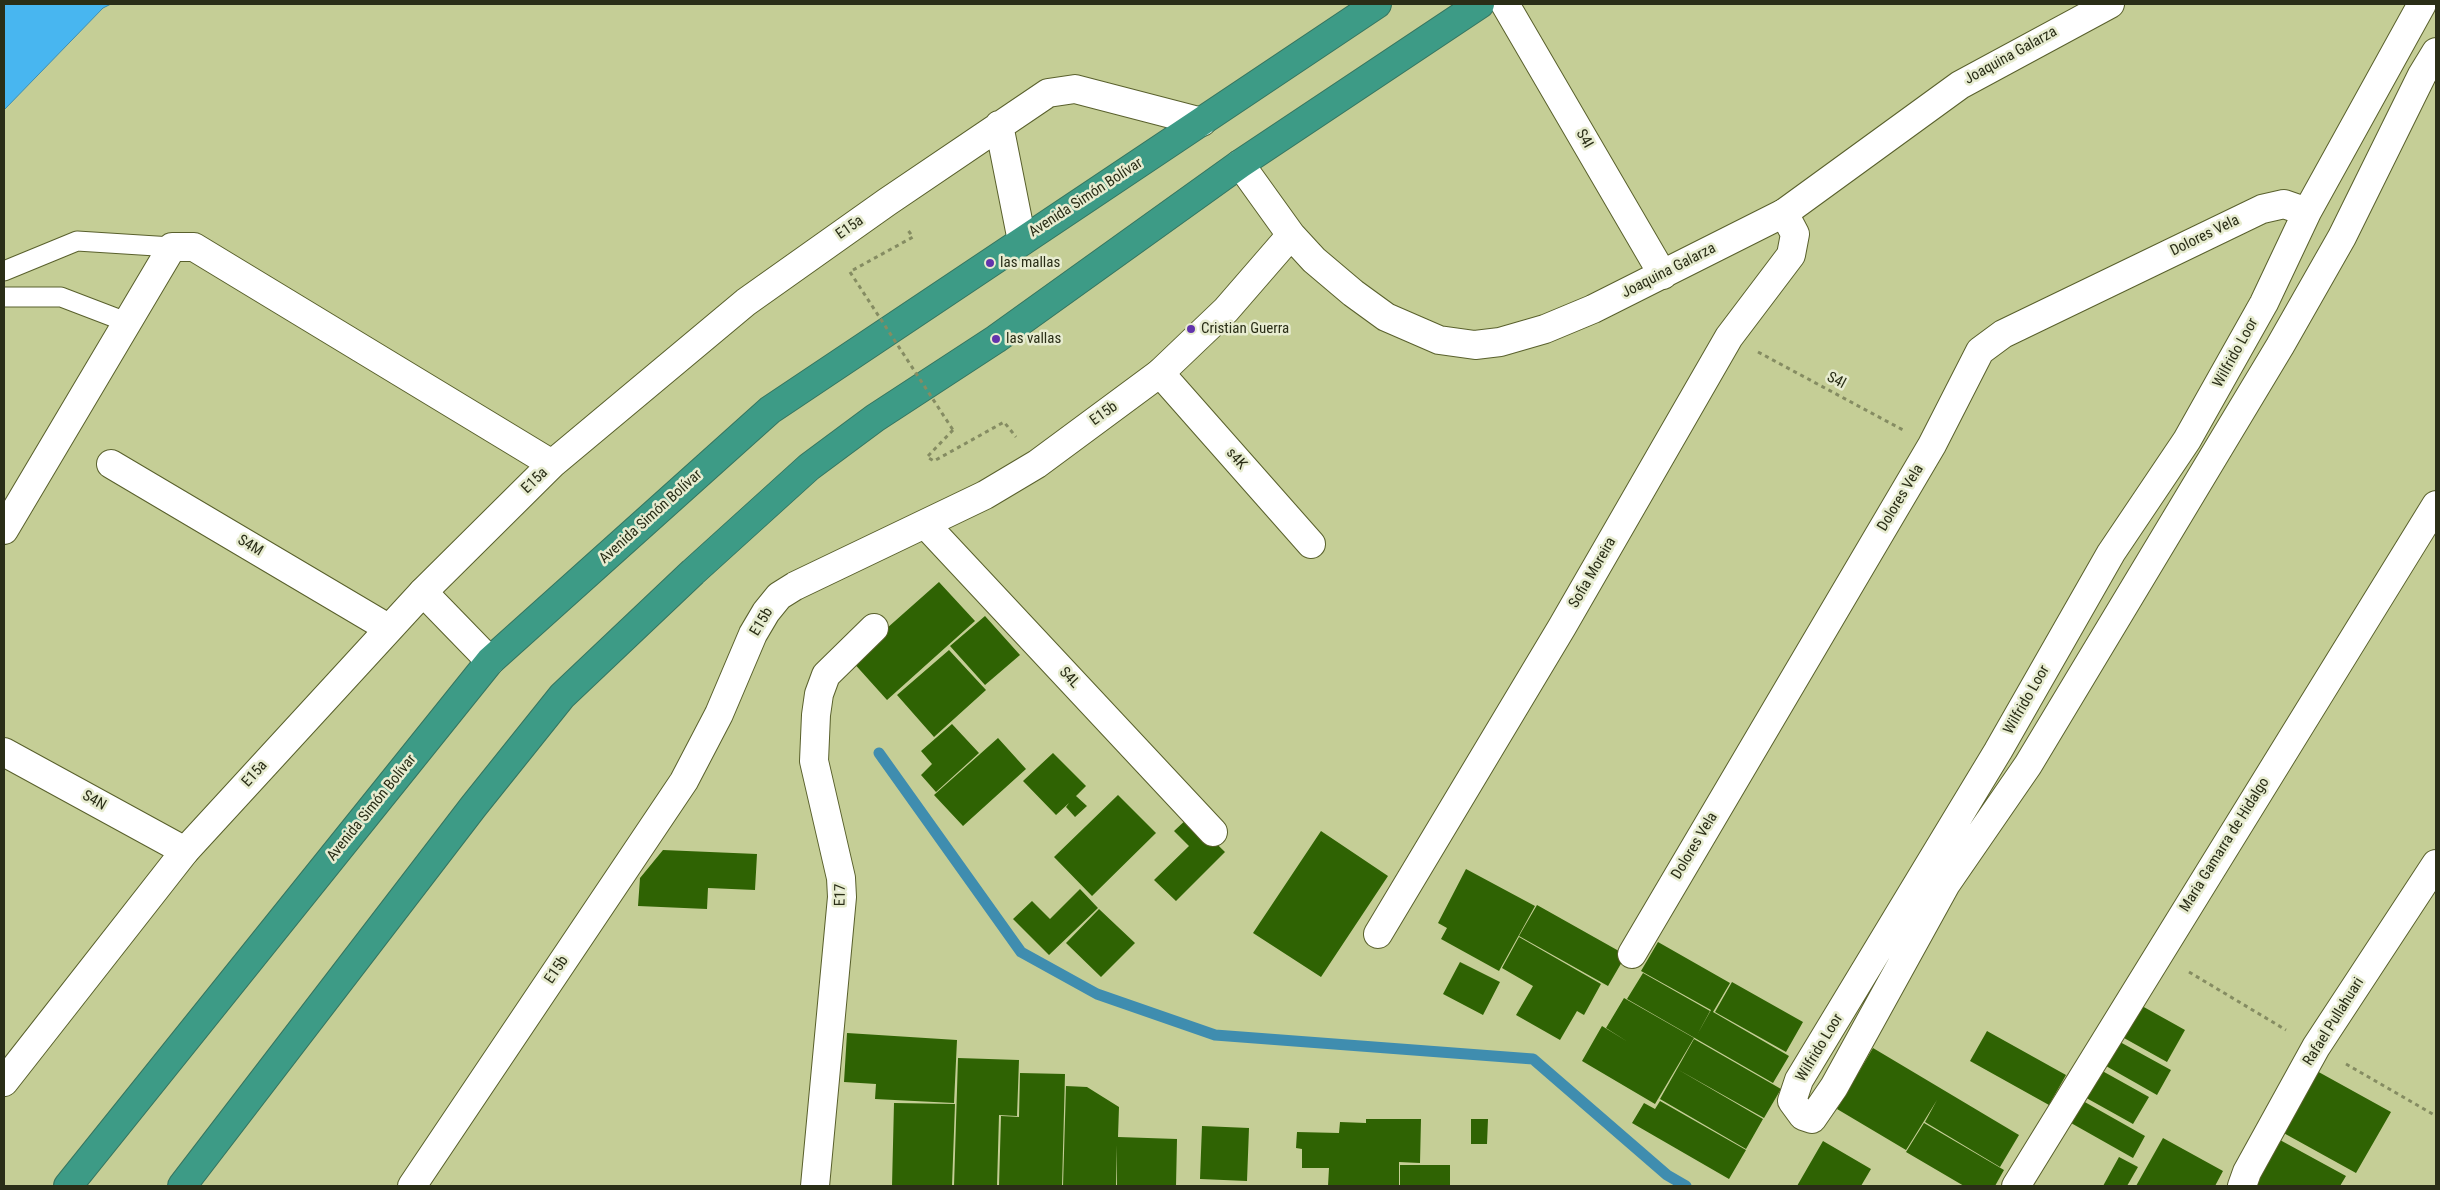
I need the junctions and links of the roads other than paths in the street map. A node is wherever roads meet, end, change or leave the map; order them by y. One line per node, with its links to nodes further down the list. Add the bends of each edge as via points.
1 (1377, 4): 7 (highway, Avenida Simón Bolívar)
2 (1480, 4): 9 (highway)
3 (1505, 4): 16 (street, S4I)
4 (2110, 4): 11 (street, Joaquina Galarza, via 1960,85)
5 (2422, 4): 10 (street, Wilfrido Loor)
6 (2436, 52): 10 (street, Wilfrido Loor, via 2342,237 2280,346 2028,765 1946,884 1834,1087 1812,1119 1803,1116 1792,1101 1799,1080 1984,776 2111,553 2187,440 2264,303)
7 (1202, 122): 8 (street, E15a, via 1075,89 1048,93); 13 (highway, Avenida Simón Bolívar)
8 (999, 125): 13 (street); 21 (street, E15a, via 746,302)
9 (1240, 164): 12 (street, Joaquina Galarza); 38 (highway, via 996,339 875,418 809,467 562,696)
10 (2307, 212): 35 (street, Dolores Vela, via 2284,204 2262,208 1994,339 1976,357 1932,445)
11 (1784, 213): 16 (street, Joaquina Galarza); 34 (street, Sofia Moreira, via 1795,234 1791,255 1729,337 1562,627)
12 (1291, 235): 16 (street, Joaquina Galarza, via 1332,276 1386,317 1432,337 1461,344 1500,342 1536,332 1593,309); 19 (street, E15b, via 1226,310)
13 (1022, 241): 29 (highway, Avenida Simón Bolívar, via 770,410)
14 (172, 248): 15 (lane, via 77,241); 18 (street); 21 (street, via 194,247)
15 (4, 272)
16 (1664, 274)
17 (4, 297): 18 (lane, via 61,297)
18 (128, 323): 24 (street)
19 (1160, 373): 23 (street, E15b, via 1037,464 985,495); 25 (street, s4K)
20 (111, 464): 27 (street, S4M)
21 (552, 464): 26 (street, E15a)
22 (2436, 505): 41 (street, Maria Gamarra de Hidalgo)
23 (926, 524): 31 (street, S4L); 39 (street, E15b, via 795,586 779,596 766,612 684,782)
24 (4, 530)
25 (1311, 544)
26 (423, 592): 27 (street, E15a); 29 (street)
27 (388, 628): 32 (street, E15a)
28 (874, 628): 40 (street, E17, via 826,675 816,716 814,761 840,871 842,897)
29 (490, 662): 37 (highway, Avenida Simón Bolívar)
30 (4, 752): 32 (street, S4N)
31 (1212, 832)
32 (185, 850): 36 (street, E15a)
33 (2436, 864): 42 (street, Rafael Pullahuari, via 2316,1047)
34 (1378, 934)
35 (1632, 954)
36 (5, 1076)
37 (68, 1186)
38 (182, 1186)
39 (412, 1186)
40 (814, 1186)
41 (2016, 1186)
42 (2242, 1186)

